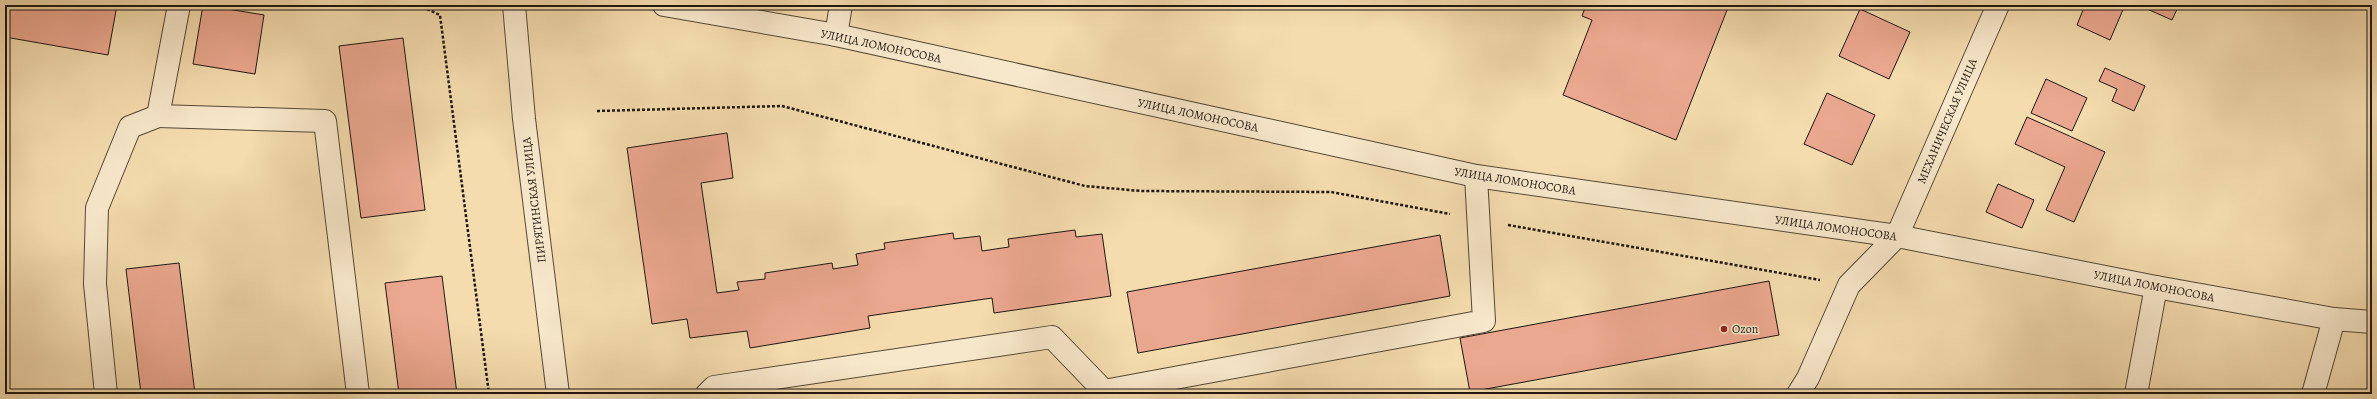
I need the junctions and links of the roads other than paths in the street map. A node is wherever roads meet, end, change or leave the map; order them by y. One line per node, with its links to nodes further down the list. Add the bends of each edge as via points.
1 (179, 5): 7 (street)
2 (514, 5): 16 (street, ПИРЯТИНСКАЯ УЛИЦА, via 524,119)
3 (664, 5): 6 (street, УЛИЦА ЛОМОНОСОВА)
4 (841, 5): 6 (street)
5 (1998, 5): 9 (street, МЕХАНИЧЕСКАЯ УЛИЦА)
6 (836, 35): 8 (street, УЛИЦА ЛОМОНОСОВА)
7 (158, 116): 14 (street, via 130,127 97,208 95,284); 15 (street, via 325,121)
8 (1476, 176): 9 (street, УЛИЦА ЛОМОНОСОВА); 13 (street, via 1484,321)
9 (1897, 236): 10 (street, УЛИЦА ЛОМОНОСОВА); 18 (street, via 1848,285 1808,378)
10 (2156, 287): 11 (street, УЛИЦА ЛОМОНОСОВА); 19 (street)
11 (2334, 319): 12 (street, УЛИЦА ЛОМОНОСОВА); 20 (street)
12 (2372, 322)
13 (1105, 393): 17 (street, via 1052,337 714,387)
14 (106, 394)
15 (358, 394)
16 (558, 394)
17 (707, 394)
18 (1798, 394)
19 (2136, 394)
20 (2313, 394)

